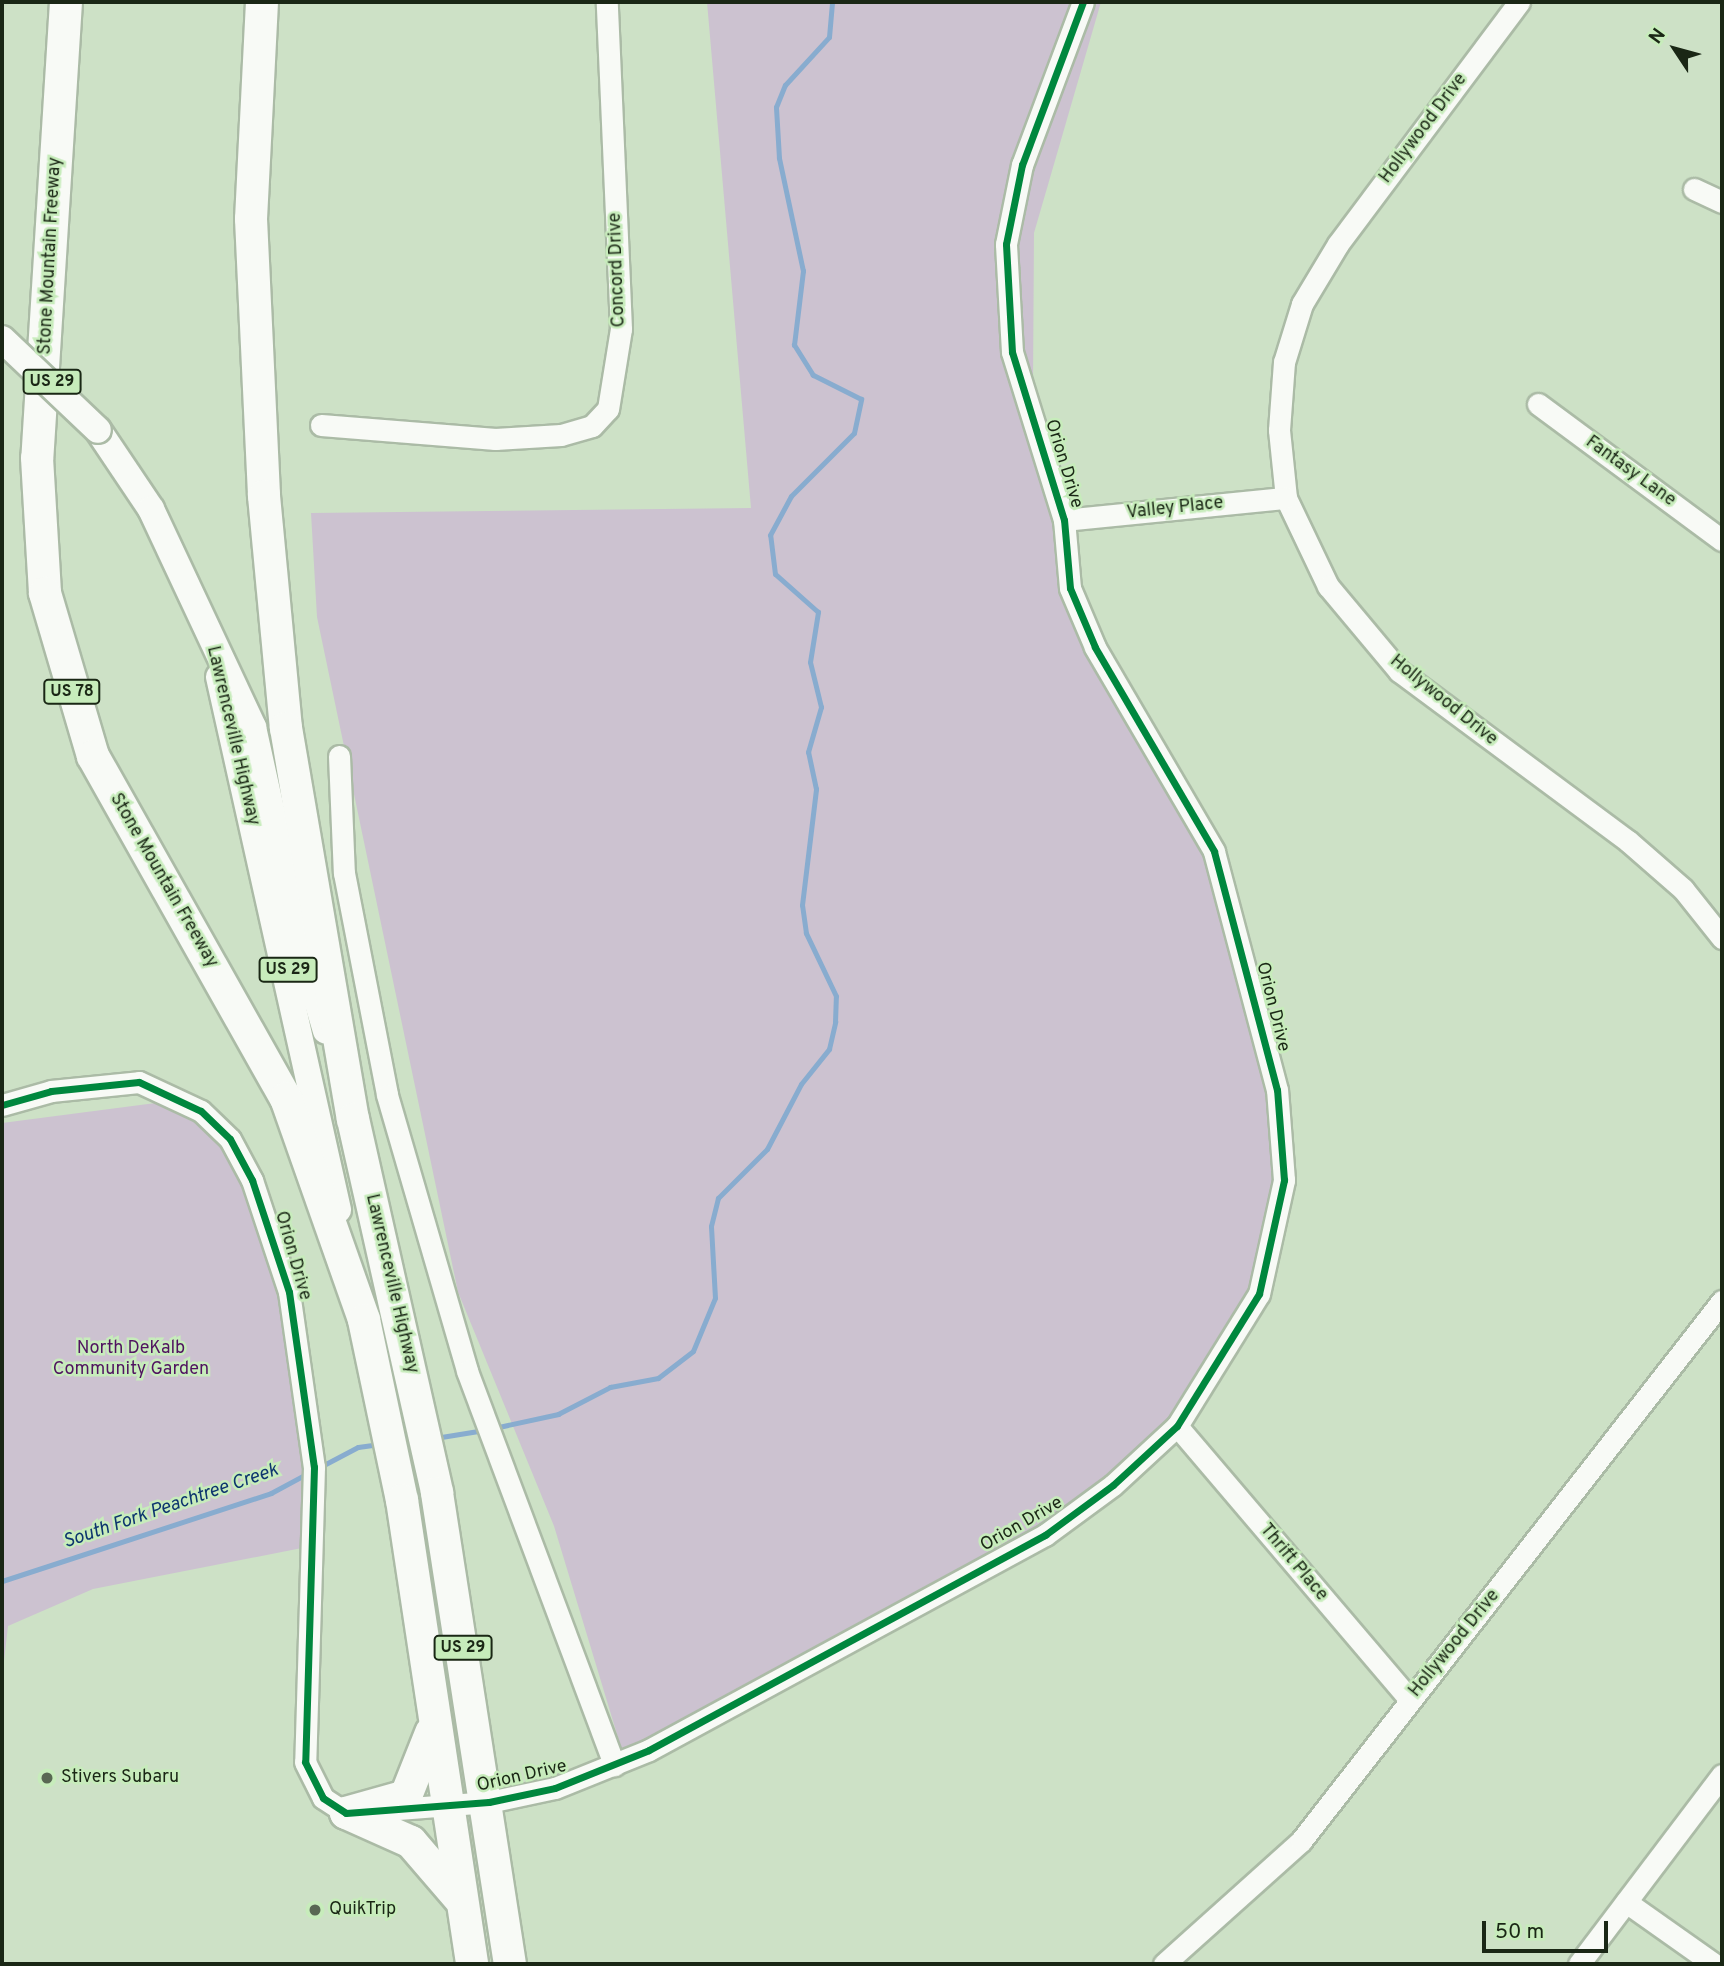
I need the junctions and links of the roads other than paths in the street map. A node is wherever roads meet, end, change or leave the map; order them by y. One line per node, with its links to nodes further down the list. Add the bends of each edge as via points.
1 (66, 2): 20 (highway, Stone Mountain Freeway / US 78, via 37,458 45,593 93,756 286,1098)
2 (262, 2): 18 (highway, via 251,219 264,496 286,728)
3 (607, 2): 10 (street, Concord Drive, via 621,329 608,409 592,426 561,435 495,439)
4 (1083, 2): 12 (street, Orion Drive, via 1022,165 1006,244 1012,352)
5 (1519, 2): 11 (street, Hollywood Drive, via 1338,244 1302,304 1283,375 1279,430)
6 (1694, 189): 7 (street)
7 (1722, 202)
8 (2, 339): 14 (main road, Lawrenceville Highway / US 29, bridge, via 98,430 151,509)
9 (1538, 404): 13 (street, Fantasy Lane)
10 (321, 425)
11 (1286, 498): 12 (street, Valley Place); 16 (street, Hollywood Drive, via 1328,586 1399,671 1628,841 1683,888)
12 (1064, 520): 21 (street, Orion Drive, via 1070,588 1095,647 1214,851 1277,1090 1284,1180 1259,1294)
13 (1722, 540)
14 (206, 621): 18 (main road, Lawrenceville Highway / US 29, via 254,727 302,949); 20 (main road, Lawrenceville Highway / US 29)
15 (339, 756): 24 (street, via 344,873 387,1095 467,1370)
16 (1722, 938)
17 (2, 1105): 28 (street, Orion Drive, via 51,1091 139,1082 201,1111 230,1139 252,1180 289,1292 308,1413 316,1538 305,1762 323,1798)
18 (353, 1119): 26 (highway, Lawrenceville Highway / US 29, via 437,1493)
19 (1722, 1301): 22 (street, Hollywood Drive)
20 (364, 1320): 23 (highway, Lawrenceville Highway / US 29, via 402,1500)
21 (1177, 1426): 22 (street, Thrift Place); 24 (street, Orion Drive, via 1113,1485 1045,1535)
22 (1410, 1700): 33 (street, Hollywood Drive, via 1301,1842)
23 (434, 1719): 27 (highway, Lawrenceville Highway / US 29); 28 (highway, via 423,1766 407,1796)
24 (614, 1765): 26 (street, Orion Drive, via 555,1788)
25 (1722, 1775): 29 (street)
26 (489, 1802): 27 (street, Orion Drive); 32 (highway, Lawrenceville Highway / US 29)
27 (448, 1810): 28 (street, Orion Drive); 30 (highway, Lawrenceville Highway / US 29)
28 (346, 1812): 30 (highway, via 411,1842)
29 (1626, 1902): 34 (street); 35 (street)
30 (463, 1903): 31 (highway, Lawrenceville Highway / US 29)
31 (472, 1964)
32 (510, 1964)
33 (1164, 1964)
34 (1579, 1964)
35 (1714, 1964)

